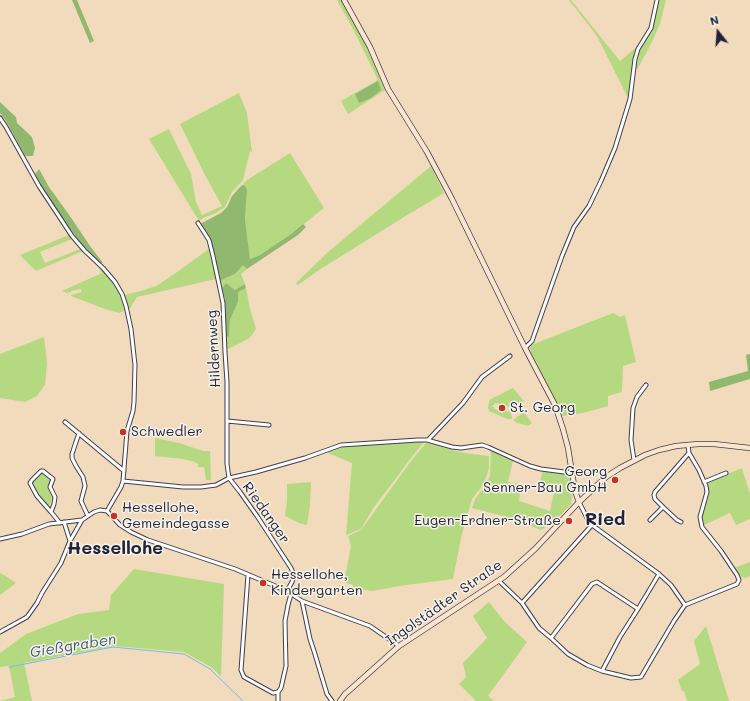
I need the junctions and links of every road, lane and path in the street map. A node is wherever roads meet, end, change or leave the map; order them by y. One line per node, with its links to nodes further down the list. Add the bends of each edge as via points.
1 (344, 0): 5 (main road, via 370,47 388,89 446,187)
2 (657, 0): 5 (street, via 651,28 635,59 630,99 615,148 589,206 574,227 532,341)
3 (0, 118): 17 (street, via 39,186 72,236 103,268 122,294 131,329 135,365 134,402 127,431)
4 (198, 223): 8 (street, Hildernweg, via 209,240 223,303)
5 (525, 348): 18 (main road, via 560,417)
6 (510, 356): 12 (street, via 482,377 463,403)
7 (646, 385): 16 (street, via 637,396 633,408 631,440)
8 (227, 420): 10 (street); 20 (street, Hildernweg)
9 (65, 422): 11 (street)
10 (269, 425)
11 (79, 433): 17 (street); 27 (street, via 72,458 83,477 85,486 81,501)
12 (428, 440): 18 (street, via 452,447 488,447 530,466); 20 (street, via 341,445 305,458)
13 (688, 445): 14 (main road, Ingolstädter Straße, via 714,444); 15 (street); 16 (main road, Ingolstädter Straße, via 659,450)
14 (750, 448)
15 (689, 453): 22 (street); 24 (street, via 655,492 655,499)
16 (634, 460): 23 (main road, Ingolstädter Straße, via 606,477)
17 (124, 471): 21 (street)
18 (572, 473): 23 (main road)
19 (726, 473): 22 (street)
20 (228, 478): 21 (street, Riedanger, via 216,485 201,487); 39 (street, Riedanger, via 291,568 294,575)
21 (123, 481): 25 (street)
22 (704, 482): 43 (street, via 707,492 700,517 702,527 739,580 737,584)
23 (578, 502): 33 (street); 38 (main road, Ingolstädter Straße, via 535,549)
24 (663, 507): 29 (street); 31 (street)
25 (107, 511): 27 (street, via 100,510); 37 (street, via 120,525 148,540)
26 (51, 512): 26 (street, via 30,483 41,471 53,479 50,487 54,497); 32 (street)
27 (88, 516): 28 (street)
28 (82, 520): 30 (street); 35 (street)
29 (650, 520)
30 (64, 522): 32 (street); 35 (street)
31 (681, 522)
32 (60, 523): 34 (street)
33 (592, 525): 36 (street); 42 (street)
34 (0, 539)
35 (70, 541): 45 (street, via 61,563 37,604 27,617)
36 (659, 574): 43 (street, via 671,585); 44 (street)
37 (248, 575): 39 (street); 49 (street, via 241,670 244,677 273,693)
38 (499, 581): 42 (street); 47 (main road, Ingolstädter Straße)
39 (287, 591): 40 (street)
40 (291, 594): 41 (street); 49 (street, via 285,621 286,666)
41 (302, 601): 47 (street, via 370,626); 51 (street, via 312,645 327,694)
42 (522, 603): 46 (street, via 539,628)
43 (685, 605): 48 (street, via 641,677 632,678)
44 (638, 609): 46 (street, via 597,582 592,584); 48 (street, via 620,636)
45 (0, 632)
46 (551, 638): 48 (street, via 568,654)
47 (399, 646): 52 (main road, Ingolstädter Straße)
48 (602, 671)
49 (278, 692): 50 (street)
50 (278, 701)
51 (332, 701)
52 (340, 701)

